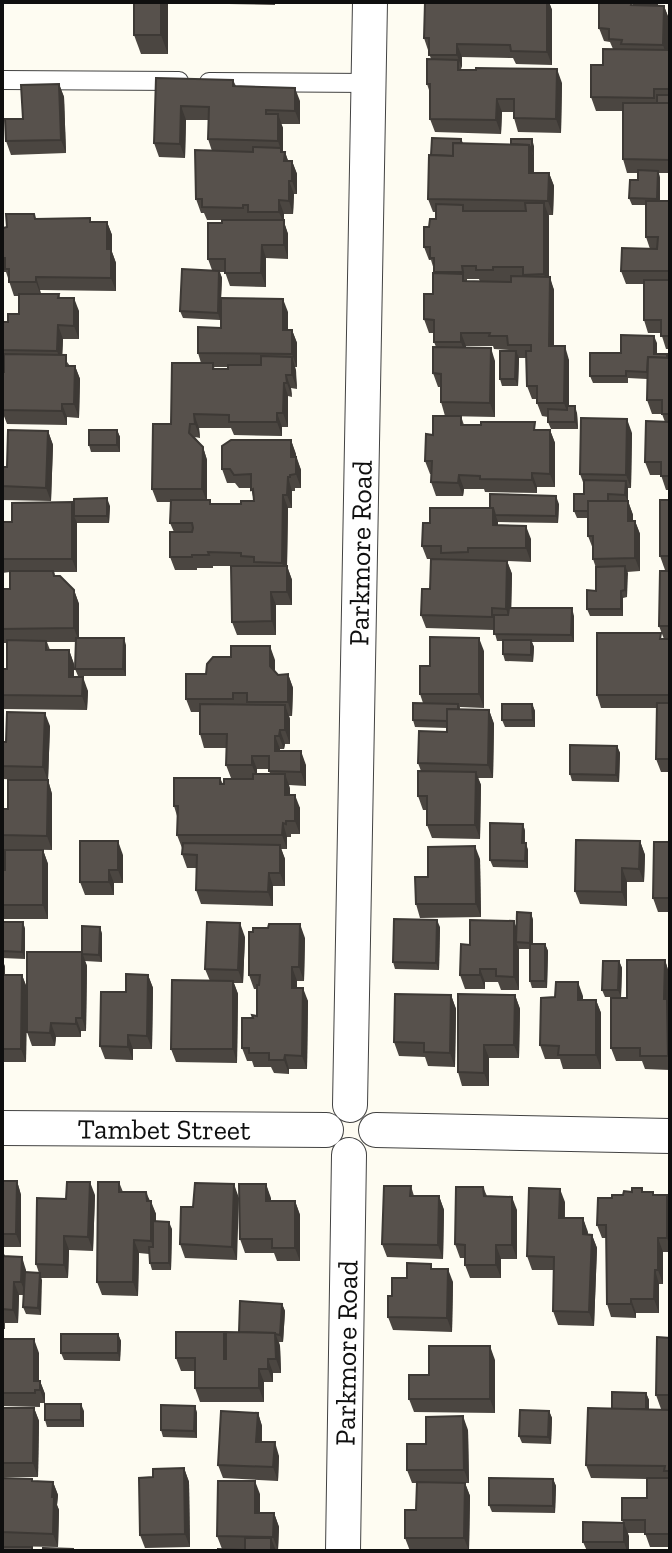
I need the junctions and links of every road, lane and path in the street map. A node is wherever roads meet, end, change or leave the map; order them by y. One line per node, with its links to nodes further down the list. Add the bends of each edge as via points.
1 (370, 2): 3 (street, Parkmore Road)
2 (2, 80): 3 (lane)
3 (369, 83): 4 (street, Parkmore Road)
4 (350, 1105): 6 (street, via 330,1116); 7 (street, via 371,1115)
5 (2, 1128): 6 (street, Tambet Street)
6 (326, 1130): 9 (street, via 330,1144)
7 (376, 1130): 8 (street); 9 (street, via 371,1146)
8 (670, 1136)
9 (349, 1155): 10 (street, Parkmore Road)
10 (343, 1551)

